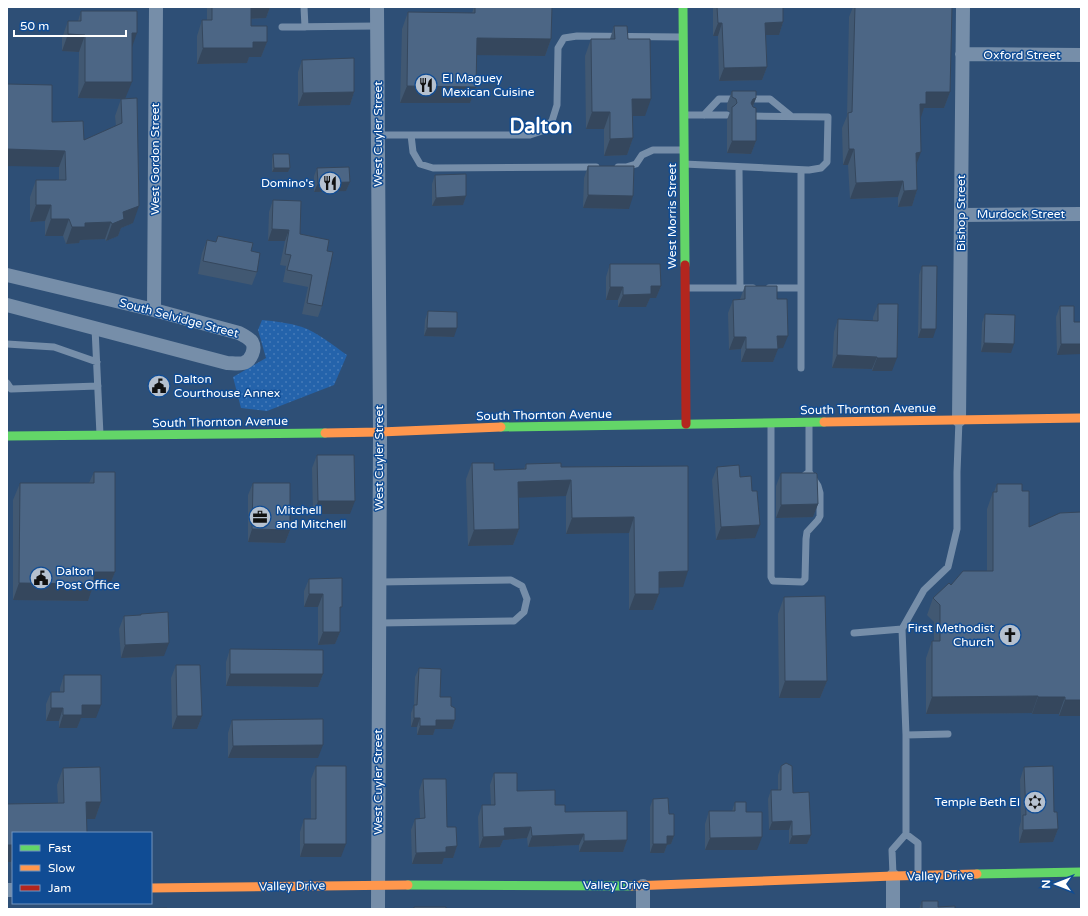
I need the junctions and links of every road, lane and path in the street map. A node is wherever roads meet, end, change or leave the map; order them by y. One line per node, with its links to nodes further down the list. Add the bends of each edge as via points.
1 (156, 7): 32 (street, West Gordon Street)
2 (304, 7): 8 (lane)
3 (377, 7): 6 (street, West Cuyler Street)
4 (683, 7): 9 (main road, West Morris Street)
5 (963, 7): 10 (street, Bishop Street)
6 (377, 26): 8 (lane); 17 (street, West Cuyler Street)
7 (282, 27): 8 (lane)
8 (304, 27)
9 (683, 37): 12 (main road, West Morris Street); 18 (lane, via 564,38 558,48 557,105 552,122 542,131 530,135)
10 (962, 54): 11 (street, Oxford Street); 26 (street, Bishop Street)
11 (1081, 55)
12 (684, 115): 13 (lane); 19 (main road, West Morris Street)
13 (704, 115): 14 (lane); 16 (lane, via 719,100 770,99)
14 (727, 115)
15 (751, 116): 16 (lane)
16 (791, 116): 24 (lane, via 828,117 827,162 821,168)
17 (378, 135): 18 (lane); 44 (street, West Cuyler Street)
18 (411, 135): 22 (lane, via 413,152 420,164 433,168)
19 (684, 150): 20 (main road, West Morris Street); 23 (lane, via 653,150 642,155 636,164)
20 (684, 164): 21 (lane); 28 (main road, West Morris Street)
21 (739, 166): 24 (lane); 29 (lane)
22 (603, 167)
23 (611, 167)
24 (801, 170): 30 (lane)
25 (1081, 214): 26 (street, Murdock Street)
26 (961, 215): 40 (street, Bishop Street)
27 (7, 275): 32 (street, South Selvidge Street)
28 (685, 288): 29 (lane); 43 (main road, West Morris Street)
29 (740, 288): 30 (lane)
30 (801, 288): 36 (lane)
31 (7, 305): 33 (street, South Selvidge Street)
32 (154, 310): 33 (street, South Selvidge Street, via 239,333 251,341 253,352 247,361 242,363 227,362)
33 (95, 328): 35 (lane)
34 (7, 344): 35 (lane, via 54,347)
35 (97, 362): 38 (lane)
36 (801, 368)
37 (7, 383): 38 (lane, via 11,389)
38 (98, 386): 45 (lane)
39 (1081, 418): 40 (main road, South Thornton Avenue)
40 (960, 420): 41 (main road, South Thornton Avenue); 51 (lane, via 957,472 958,529 948,567 924,590)
41 (810, 422): 42 (main road, South Thornton Avenue); 47 (lane)
42 (771, 423): 43 (main road, South Thornton Avenue); 47 (lane, via 774,475 771,577 773,581 802,582 805,579 807,532 820,516 820,493)
43 (686, 424): 44 (main road, South Thornton Avenue)
44 (380, 432): 45 (main road, South Thornton Avenue); 49 (street, West Cuyler Street)
45 (100, 435): 46 (main road, South Thornton Avenue)
46 (7, 436)
47 (809, 472): 48 (lane)
48 (798, 475)
49 (379, 582): 50 (street, West Cuyler Street); 50 (lane, via 511,580 522,586 527,599 524,612 514,621)
50 (379, 623): 59 (street, West Cuyler Street)
51 (902, 629): 52 (lane); 54 (lane)
52 (854, 633)
53 (948, 734): 54 (lane)
54 (906, 735): 55 (lane)
55 (906, 834): 57 (lane, via 892,850); 58 (lane, via 918,843)
56 (1081, 872): 58 (main road, Valley Drive)
57 (893, 876): 58 (main road, Valley Drive); 60 (main road, Valley Drive); 64 (street)
58 (918, 876)
59 (378, 885): 60 (main road, Valley Drive); 61 (main road, Valley Drive); 62 (street, West Cuyler Street)
60 (643, 886): 63 (street)
61 (152, 888)
62 (378, 909)
63 (643, 909)
64 (893, 909)

